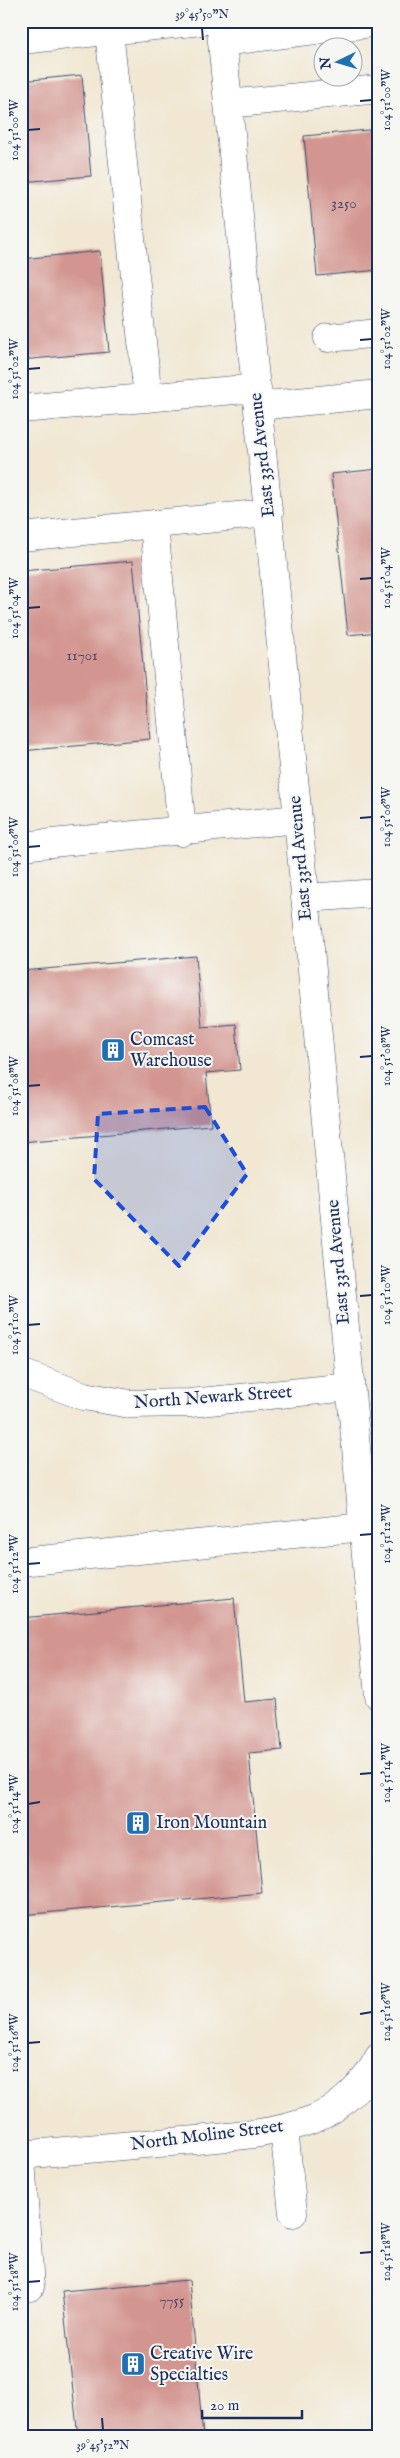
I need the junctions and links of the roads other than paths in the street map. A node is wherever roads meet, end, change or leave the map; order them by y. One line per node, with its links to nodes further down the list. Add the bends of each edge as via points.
1 (202, 21): 4 (street)
2 (379, 22): 3 (street)
3 (344, 24): 5 (street)
4 (109, 31): 6 (street); 13 (street)
5 (221, 32): 8 (street, East 33rd Avenue)
6 (21, 40)
7 (379, 89): 8 (street)
8 (228, 104): 12 (street, East 33rd Avenue)
9 (379, 333): 10 (street)
10 (328, 338)
11 (379, 394): 12 (street)
12 (257, 397): 13 (street); 15 (street, East 33rd Avenue)
13 (148, 398): 14 (street)
14 (21, 410)
15 (269, 513): 16 (street); 18 (street, East 33rd Avenue)
16 (154, 524): 17 (street); 19 (street)
17 (21, 537)
18 (298, 820): 19 (street); 22 (street, East 33rd Avenue)
19 (182, 832): 20 (street)
20 (21, 846)
21 (379, 893): 22 (street)
22 (305, 898): 24 (street, East 33rd Avenue)
23 (21, 1373): 24 (street, North Newark Street, via 84,1396 130,1404 190,1403)
24 (350, 1387): 25 (street, East 33rd Avenue)
25 (363, 1527): 26 (street); 27 (street, East 33rd Avenue)
26 (21, 1562)
27 (379, 1696)
28 (377, 2066): 29 (street, North Moline Street, via 341,2104 316,2119)
29 (284, 2129): 30 (street, North Moline Street); 32 (street)
30 (21, 2155)
31 (21, 2160): 33 (street)
32 (292, 2213)
33 (30, 2287)

